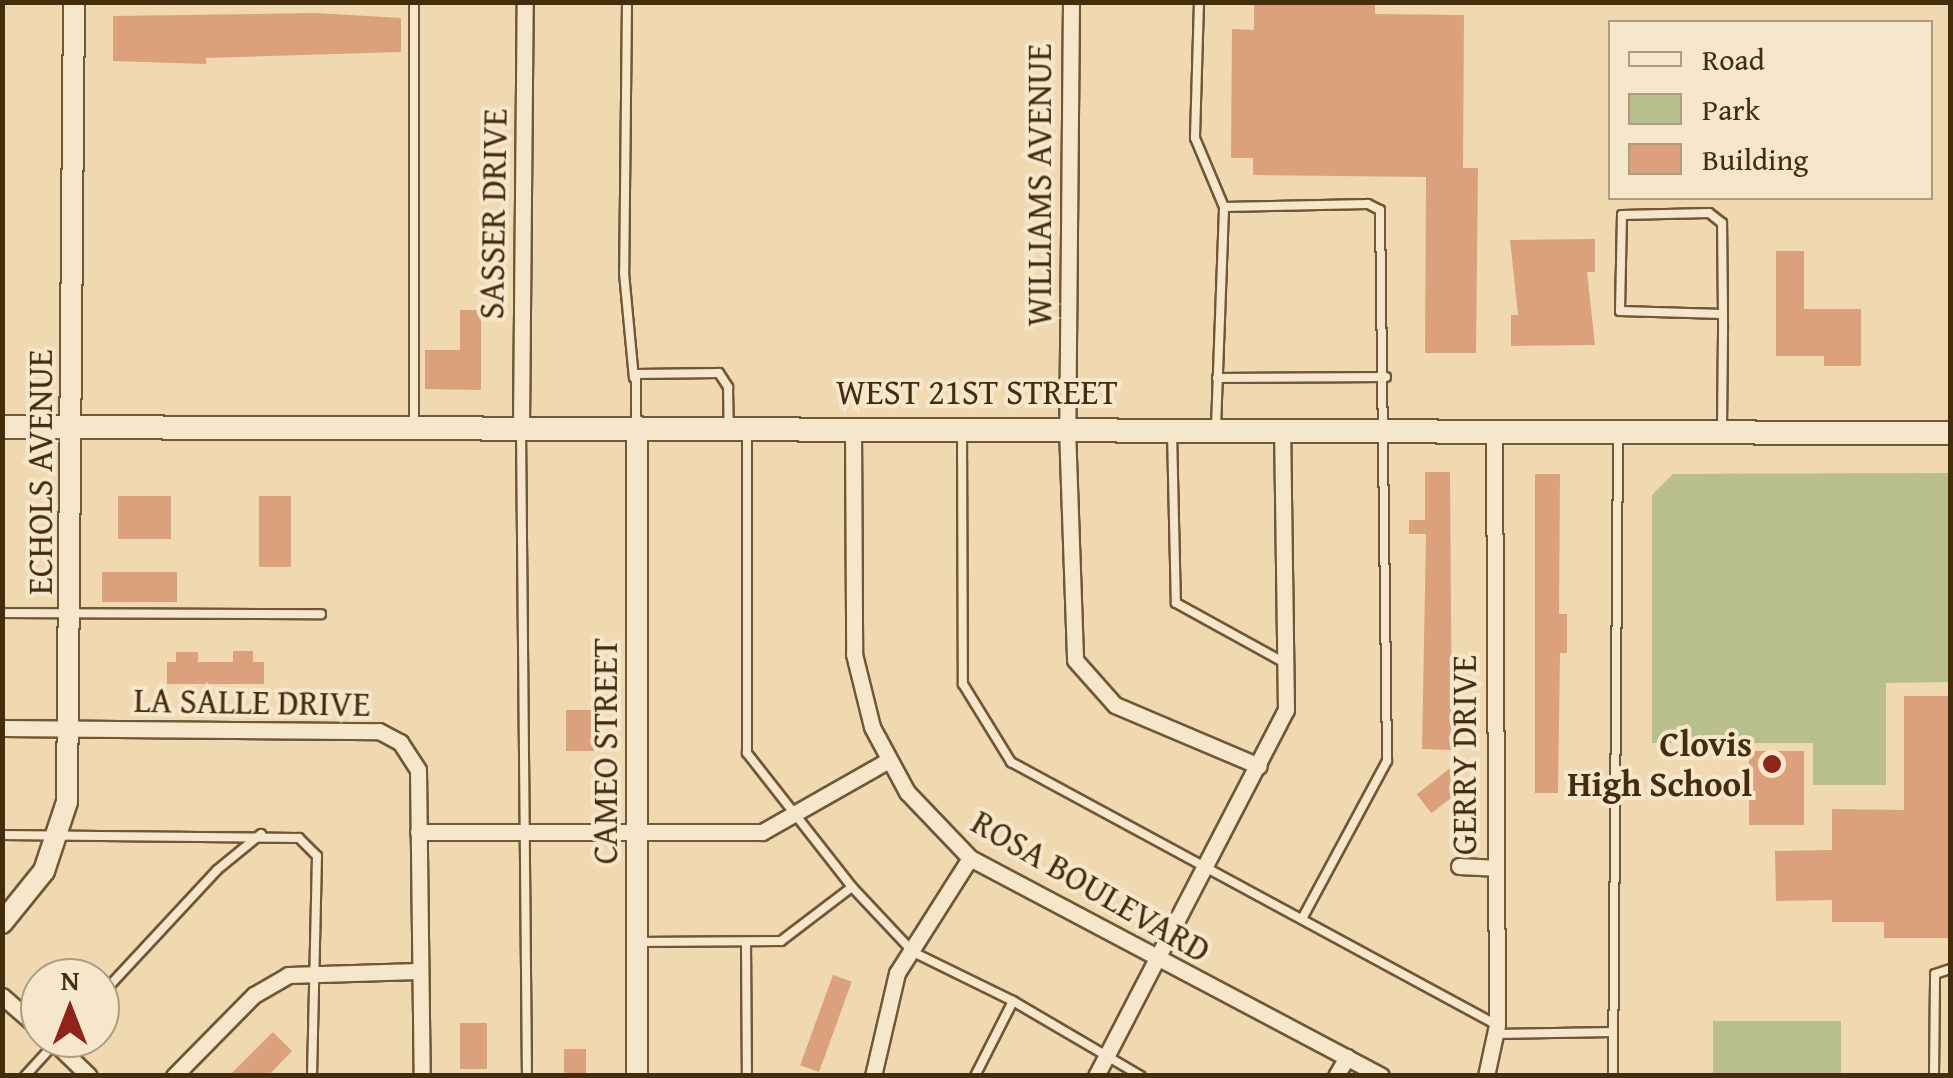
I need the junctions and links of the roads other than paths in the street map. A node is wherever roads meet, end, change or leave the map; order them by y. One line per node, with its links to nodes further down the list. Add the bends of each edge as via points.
1 (74, 2): 12 (street, ECHOLS AVENUE)
2 (414, 2): 20 (lane)
3 (526, 2): 13 (street, SASSER DRIVE)
4 (627, 2): 9 (lane, via 624,272)
5 (1070, 2): 22 (street, WILLIAMS AVENUE)
6 (1200, 2): 7 (lane, via 1195,138)
7 (1224, 207): 10 (lane); 11 (lane, via 1368,204 1380,210)
8 (1723, 314): 8 (lane, via 1718,216 1622,215 1620,311); 26 (lane)
9 (634, 378): 14 (lane); 15 (lane, via 644,370 719,373)
10 (1217, 378): 11 (lane); 19 (lane)
11 (1386, 378): 24 (lane)
12 (73, 426): 16 (main road, WEST 21ST STREET); 20 (main road, WEST 21ST STREET); 30 (street, ECHOLS AVENUE)
13 (520, 426): 14 (main road, WEST 21ST STREET); 20 (main road, WEST 21ST STREET); 39 (lane)
14 (637, 426): 15 (main road, WEST 21ST STREET); 40 (street, CAMEO STREET)
15 (738, 426): 17 (main road, WEST 21ST STREET); 37 (lane, via 748,753)
16 (2, 427)
17 (853, 427): 21 (main road, WEST 21ST STREET); 35 (street, ROSA BOULEVARD, via 854,654)
18 (1172, 427): 19 (main road, WEST 21ST STREET); 22 (main road, WEST 21ST STREET); 32 (lane, via 1176,603)
19 (1216, 427): 23 (main road, WEST 21ST STREET)
20 (414, 428)
21 (962, 428): 22 (main road, WEST 21ST STREET); 47 (lane, via 963,684 1012,762)
22 (1067, 428): 36 (street, WILLIAMS AVENUE, via 1075,660 1115,705)
23 (1282, 428): 24 (main road, WEST 21ST STREET); 32 (street)
24 (1387, 428): 28 (main road, WEST 21ST STREET); 49 (lane, via 1387,761)
25 (1618, 432): 26 (main road, WEST 21ST STREET); 28 (main road, WEST 21ST STREET); 61 (lane)
26 (1722, 433): 27 (main road, WEST 21ST STREET)
27 (1950, 433)
28 (1494, 434): 46 (street, GERRY DRIVE)
29 (2, 613): 30 (lane)
30 (72, 614): 31 (lane); 34 (street, ECHOLS AVENUE)
31 (321, 614)
32 (1286, 664): 36 (street, via 1286,710)
33 (2, 728): 34 (street, LA SALLE DRIVE)
34 (71, 728): 38 (street, LA SALLE DRIVE, via 379,731 400,742 418,770); 43 (street, ECHOLS AVENUE, via 68,802)
35 (887, 761): 37 (street); 44 (street, ROSA BOULEVARD, via 936,827)
36 (1259, 766): 47 (street)
37 (795, 812): 40 (street, via 762,832); 48 (lane)
38 (418, 832): 39 (street); 57 (street, LA SALLE DRIVE)
39 (526, 832): 40 (street); 67 (lane)
40 (638, 832): 51 (street, CAMEO STREET)
41 (261, 834): 43 (lane); 56 (lane, via 299,838 317,856); 58 (lane, via 217,870)
42 (2, 835): 43 (lane)
43 (58, 836): 50 (street, ECHOLS AVENUE, via 44,871)
44 (970, 858): 53 (street); 54 (street, ROSA BOULEVARD)
45 (1459, 866): 46 (street)
46 (1494, 868): 60 (street, GERRY DRIVE)
47 (1209, 869): 49 (lane); 54 (street)
48 (852, 887): 52 (lane, via 781,941); 53 (lane)
49 (1302, 920): 60 (lane)
50 (2, 923)
51 (637, 942): 52 (lane); 68 (street, CAMEO STREET)
52 (746, 942): 69 (lane)
53 (913, 952): 59 (lane); 70 (street, via 897,973)
54 (1155, 962): 62 (street); 63 (street, ROSA BOULEVARD)
55 (1950, 969): 78 (lane, via 1935,974)
56 (314, 970): 57 (street); 64 (street, via 288,975 254,995); 65 (lane)
57 (418, 971): 66 (street, LA SALLE DRIVE)
58 (120, 974)
59 (1014, 1000): 62 (lane); 71 (lane)
60 (1496, 1029): 61 (lane); 76 (street, GERRY DRIVE)
61 (1613, 1032): 77 (lane)
62 (1108, 1056): 72 (street); 73 (lane)
63 (1347, 1057): 74 (street); 75 (street, ROSA BOULEVARD)
64 (174, 1076)
65 (312, 1076)
66 (422, 1076)
67 (528, 1076)
68 (638, 1076)
69 (747, 1076)
70 (873, 1076)
71 (975, 1076)
72 (1096, 1076)
73 (1141, 1076)
74 (1336, 1076)
75 (1381, 1076)
76 (1486, 1076)
77 (1612, 1076)
78 (1934, 1076)

